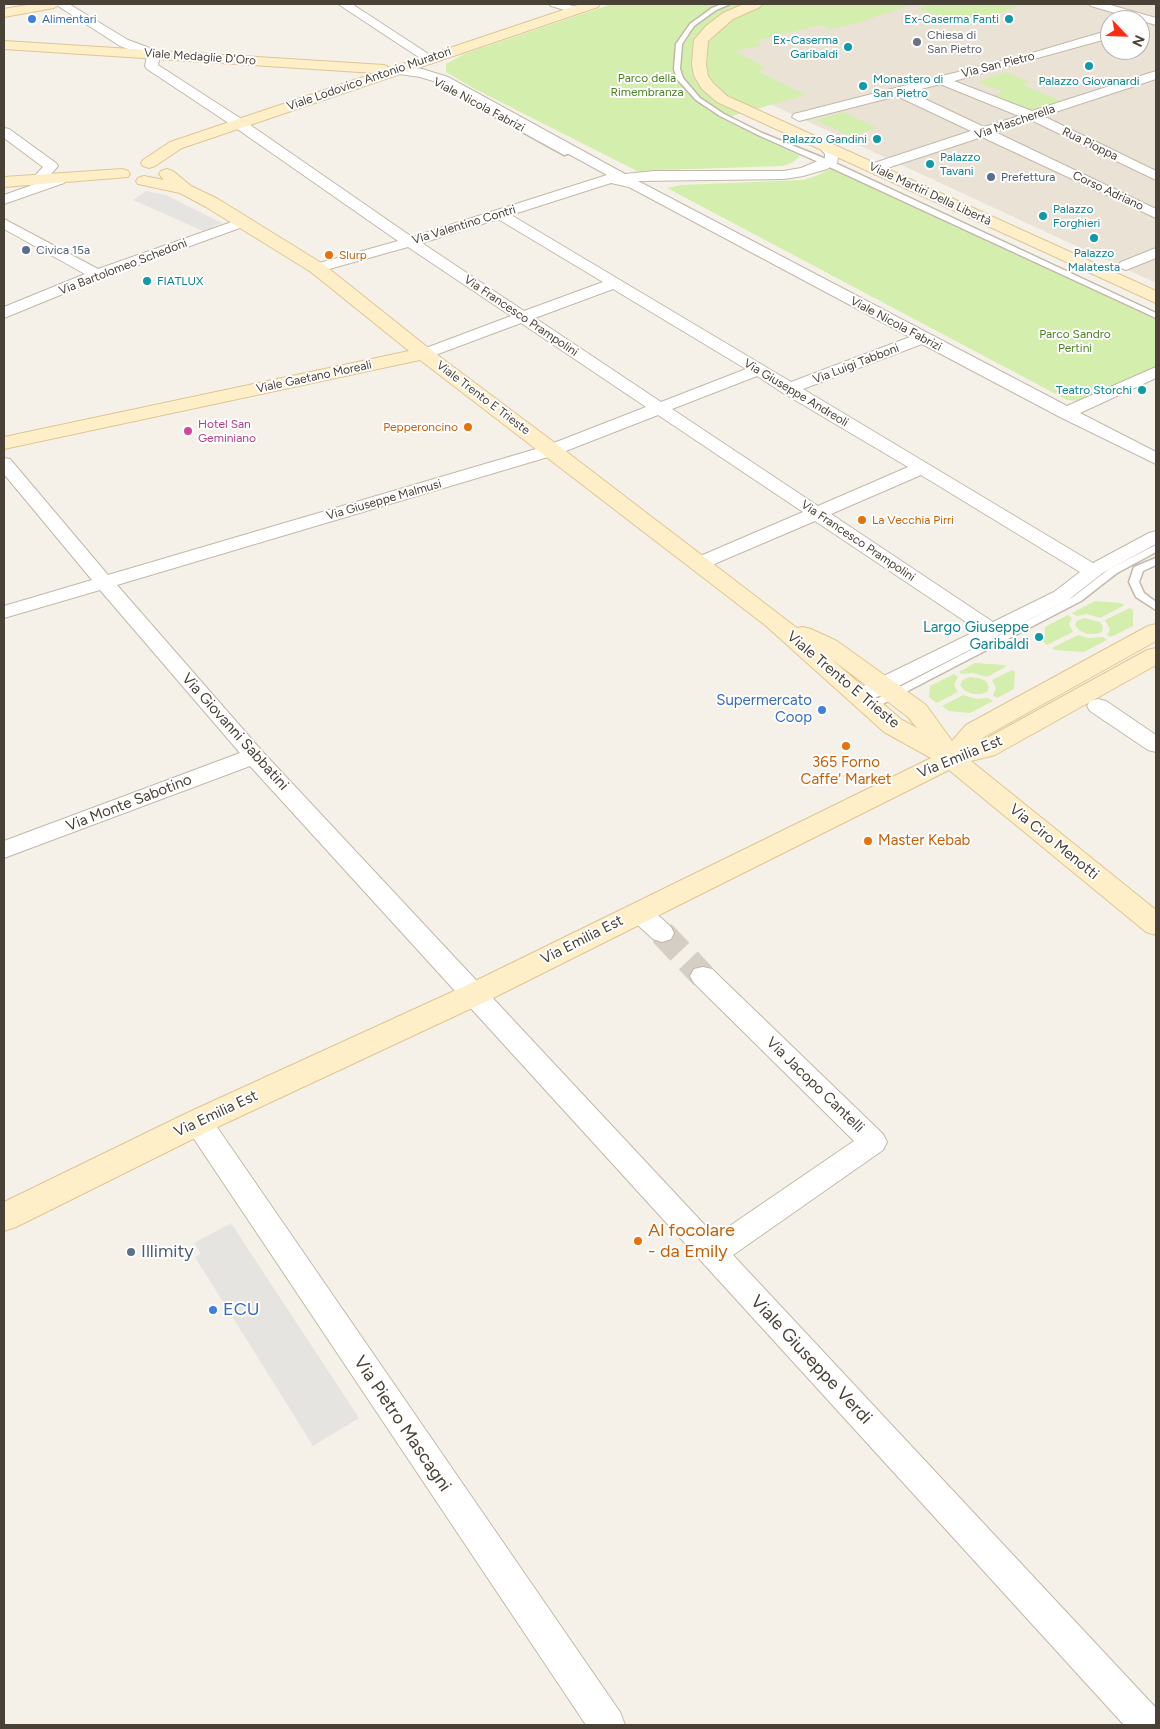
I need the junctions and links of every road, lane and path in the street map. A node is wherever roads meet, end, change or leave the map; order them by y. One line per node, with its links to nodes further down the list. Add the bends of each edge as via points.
1 (54, 4): 11 (street)
2 (61, 4): 14 (street, via 124,43)
3 (344, 4): 15 (street)
4 (555, 4): 9 (street)
5 (593, 4): 9 (street, Viale Lodovico Antonio Muratori)
6 (727, 4): 27 (lane, via 692,25 684,36 677,57 680,79 698,99 722,115)
7 (755, 4): 25 (street, Viale Martiri Della Libertà, via 728,16 701,40 701,76 722,99)
8 (1095, 4): 10 (street)
9 (575, 10): 16 (street, Viale Lodovico Antonio Muratori)
10 (1112, 10)
11 (4, 14)
12 (1100, 37): 18 (street, Via San Pietro)
13 (4, 45): 14 (street, Viale Medaglie D'Oro)
14 (154, 54): 16 (street, Viale Medaglie D'Oro); 22 (street, Via Francesco Prampolini, via 151,66)
15 (424, 56)
16 (397, 70): 22 (street, Viale Lodovico Antonio Muratori); 34 (street, Viale Nicola Fabrizi, via 444,80)
17 (1156, 75): 20 (street, Via Mascherella)
18 (940, 80): 19 (street, Via San Pietro); 20 (street, Rua Pioppa)
19 (897, 91): 21 (street, Via San Pietro); 24 (street, Corso Adriano)
20 (1032, 116): 24 (street, Via Mascherella); 31 (street, Rua Pioppa)
21 (799, 117)
22 (238, 124): 26 (street, Viale Lodovico Antonio Muratori, via 176,145); 43 (street, Via Francesco Prampolini)
23 (4, 132): 33 (street, via 51,166)
24 (985, 132): 28 (street, Via Mascherella); 40 (street, Corso Adriano)
25 (825, 146): 27 (street, via 833,156); 28 (street, Viale Martiri Della Libertà)
26 (149, 163): 29 (street, Viale Lodovico Antonio Muratori, via 130,166); 30 (street, via 166,166)
27 (828, 163): 34 (street, Via Valentino Contri, via 795,174 654,175); 52 (lane)
28 (873, 168): 49 (street, Viale Martiri Della Libertà)
29 (122, 174): 32 (street, Viale Lodovico Antonio Muratori); 35 (street, Viale Lodovico Antonio Muratori, via 126,179)
30 (167, 174): 35 (street); 37 (street, Viale Trento E Trieste)
31 (1156, 176)
32 (65, 178): 33 (street); 38 (street, Viale Lodovico Antonio Muratori)
33 (39, 179): 36 (street)
34 (626, 180): 39 (street, Via Valentino Contri); 53 (street, Viale Nicola Fabrizi)
35 (144, 181): 37 (street, Viale Trento E Trieste)
36 (4, 182)
37 (185, 189): 41 (street, Viale Trento E Trieste)
38 (4, 200)
39 (500, 214): 43 (street, Via Valentino Contri); 48 (street, Via Giuseppe Andreoli)
40 (1156, 214)
41 (243, 222): 46 (street, Viale Trento E Trieste); 47 (street, Via Bartolomeo Schedoni)
42 (4, 223): 47 (street)
43 (410, 242): 46 (street, Via Valentino Contri); 51 (street, Via Francesco Prampolini)
44 (1156, 254): 45 (street)
45 (1126, 265)
46 (317, 268): 54 (street, Viale Trento E Trieste)
47 (97, 275): 50 (street, Via Bartolomeo Schedoni)
48 (615, 283): 51 (street, Viale Gaetano Moreali); 55 (street, Via Giuseppe Andreoli)
49 (1156, 298)
50 (4, 313)
51 (522, 316): 54 (street, Viale Gaetano Moreali); 58 (street, Via Francesco Prampolini)
52 (1156, 316)
53 (923, 338): 57 (street, Via Luigi Tabboni); 59 (street, Viale Nicola Fabrizi)
54 (424, 354): 60 (street, Viale Gaetano Moreali); 61 (street, Viale Trento E Trieste)
55 (758, 370): 57 (street, Via Giuseppe Andreoli); 58 (street, Via Giuseppe Malmusi)
56 (1156, 372): 59 (street)
57 (789, 389): 64 (street, Via Giuseppe Andreoli)
58 (659, 409): 61 (street, Via Giuseppe Malmusi); 65 (street, Via Francesco Prampolini)
59 (1066, 413): 62 (street, Viale Nicola Fabrizi)
60 (4, 443)
61 (552, 450): 69 (street, Viale Trento E Trieste); 71 (street, Via Giuseppe Malmusi)
62 (1156, 459)
63 (4, 462): 71 (street, Via Giovanni Sabbatini)
64 (922, 468): 65 (street); 70 (street, Via Giuseppe Andreoli)
65 (816, 513): 69 (street); 75 (street, Via Francesco Prampolini)
66 (1156, 537): 70 (street)
67 (1156, 548): 78 (lane, via 1113,571 1077,599)
68 (1156, 561): 72 (lane, via 1138,569 1134,582 1140,595)
69 (698, 564): 74 (street, Viale Trento E Trieste)
70 (1093, 571): 75 (street, via 1061,596)
71 (103, 581): 73 (street, Via Giuseppe Malmusi); 82 (street, Via Giovanni Sabbatini)
72 (1156, 607)
73 (4, 612)
74 (773, 620): 78 (street, Viale Trento E Trieste, via 829,646); 79 (street, Viale Trento E Trieste)
75 (992, 630): 78 (street)
76 (1156, 631): 83 (street, via 974,731)
77 (1156, 656): 83 (street, Via Emilia Est, via 986,749)
78 (888, 689): 79 (street); 83 (street, Viale Trento E Trieste, via 917,711)
79 (864, 701): 83 (street, Viale Trento E Trieste, via 894,726)
80 (1098, 706): 81 (street)
81 (1156, 745)
82 (254, 756): 84 (street, Via Monte Sabotino); 89 (street, Via Giovanni Sabbatini)
83 (951, 758): 85 (street, Via Emilia Est); 86 (street, Via Ciro Menotti)
84 (4, 850)
85 (640, 912): 87 (street); 89 (street, Via Emilia Est)
86 (1156, 925)
87 (662, 933)
88 (703, 976): 92 (street, Via Jacopo Cantelli, via 873,1142)
89 (475, 994): 90 (street, Via Emilia Est); 92 (street, Viale Giuseppe Verdi)
90 (198, 1122): 91 (street, Via Emilia Est); 93 (street, Via Pietro Mascagni)
91 (4, 1217)
92 (714, 1253): 94 (street, Viale Giuseppe Verdi)
93 (607, 1725)
94 (1148, 1725)

